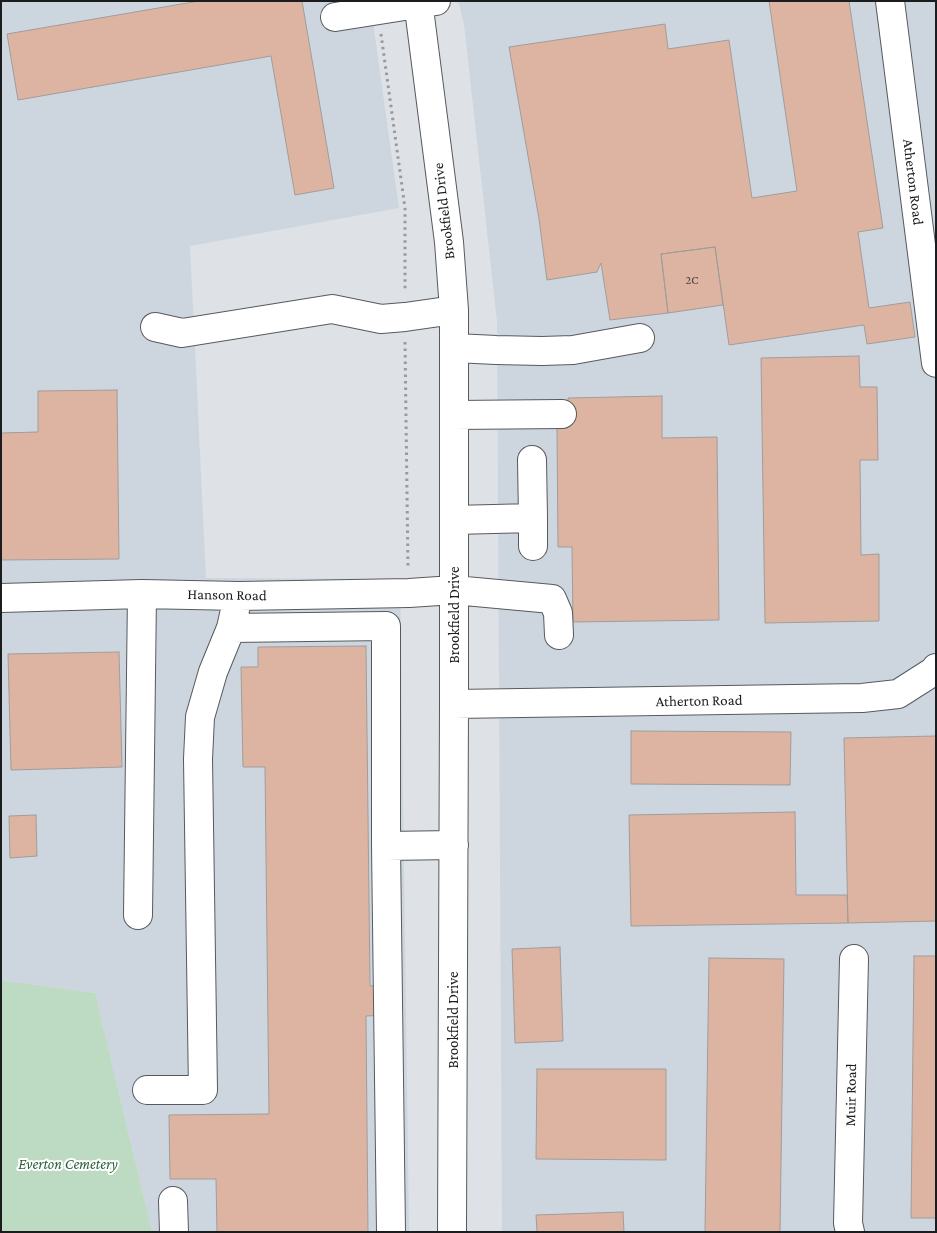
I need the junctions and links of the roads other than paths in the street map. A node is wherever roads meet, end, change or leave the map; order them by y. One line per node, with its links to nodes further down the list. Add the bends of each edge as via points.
1 (890, 1): 8 (street, Atherton Road)
2 (425, 2): 3 (street); 4 (street, Brookfield Drive)
3 (335, 17)
4 (454, 310): 5 (street, via 380,319 332,310 182,333); 7 (street, Brookfield Drive)
5 (155, 327)
6 (640, 338): 7 (street, via 566,350)
7 (455, 348): 10 (street, Brookfield Drive)
8 (936, 363)
9 (562, 414): 10 (street)
10 (455, 415): 13 (street, Brookfield Drive)
11 (532, 460): 12 (street)
12 (533, 518): 13 (street); 14 (street)
13 (454, 520): 15 (street, Brookfield Drive)
14 (533, 546)
15 (454, 590): 17 (street, Hanson Road, via 409,594); 20 (street, Hanson Road, via 552,599 558,613); 22 (street, Brookfield Drive)
16 (142, 594): 17 (street, Hanson Road); 18 (street, Hanson Road); 25 (street)
17 (239, 596): 19 (street)
18 (1, 598)
19 (231, 628): 24 (street, via 386,626); 27 (street, via 213,672 200,717 203,1090)
20 (559, 635)
21 (936, 668): 22 (street, Atherton Road, via 898,694 862,698)
22 (454, 704): 23 (street, Brookfield Drive)
23 (454, 845): 24 (street); 31 (street, Brookfield Drive)
24 (386, 846): 30 (street)
25 (138, 915)
26 (854, 959): 32 (street, Muir Road)
27 (147, 1090)
28 (173, 1201): 29 (street)
29 (174, 1232)
30 (390, 1232)
31 (452, 1232)
32 (850, 1232)

